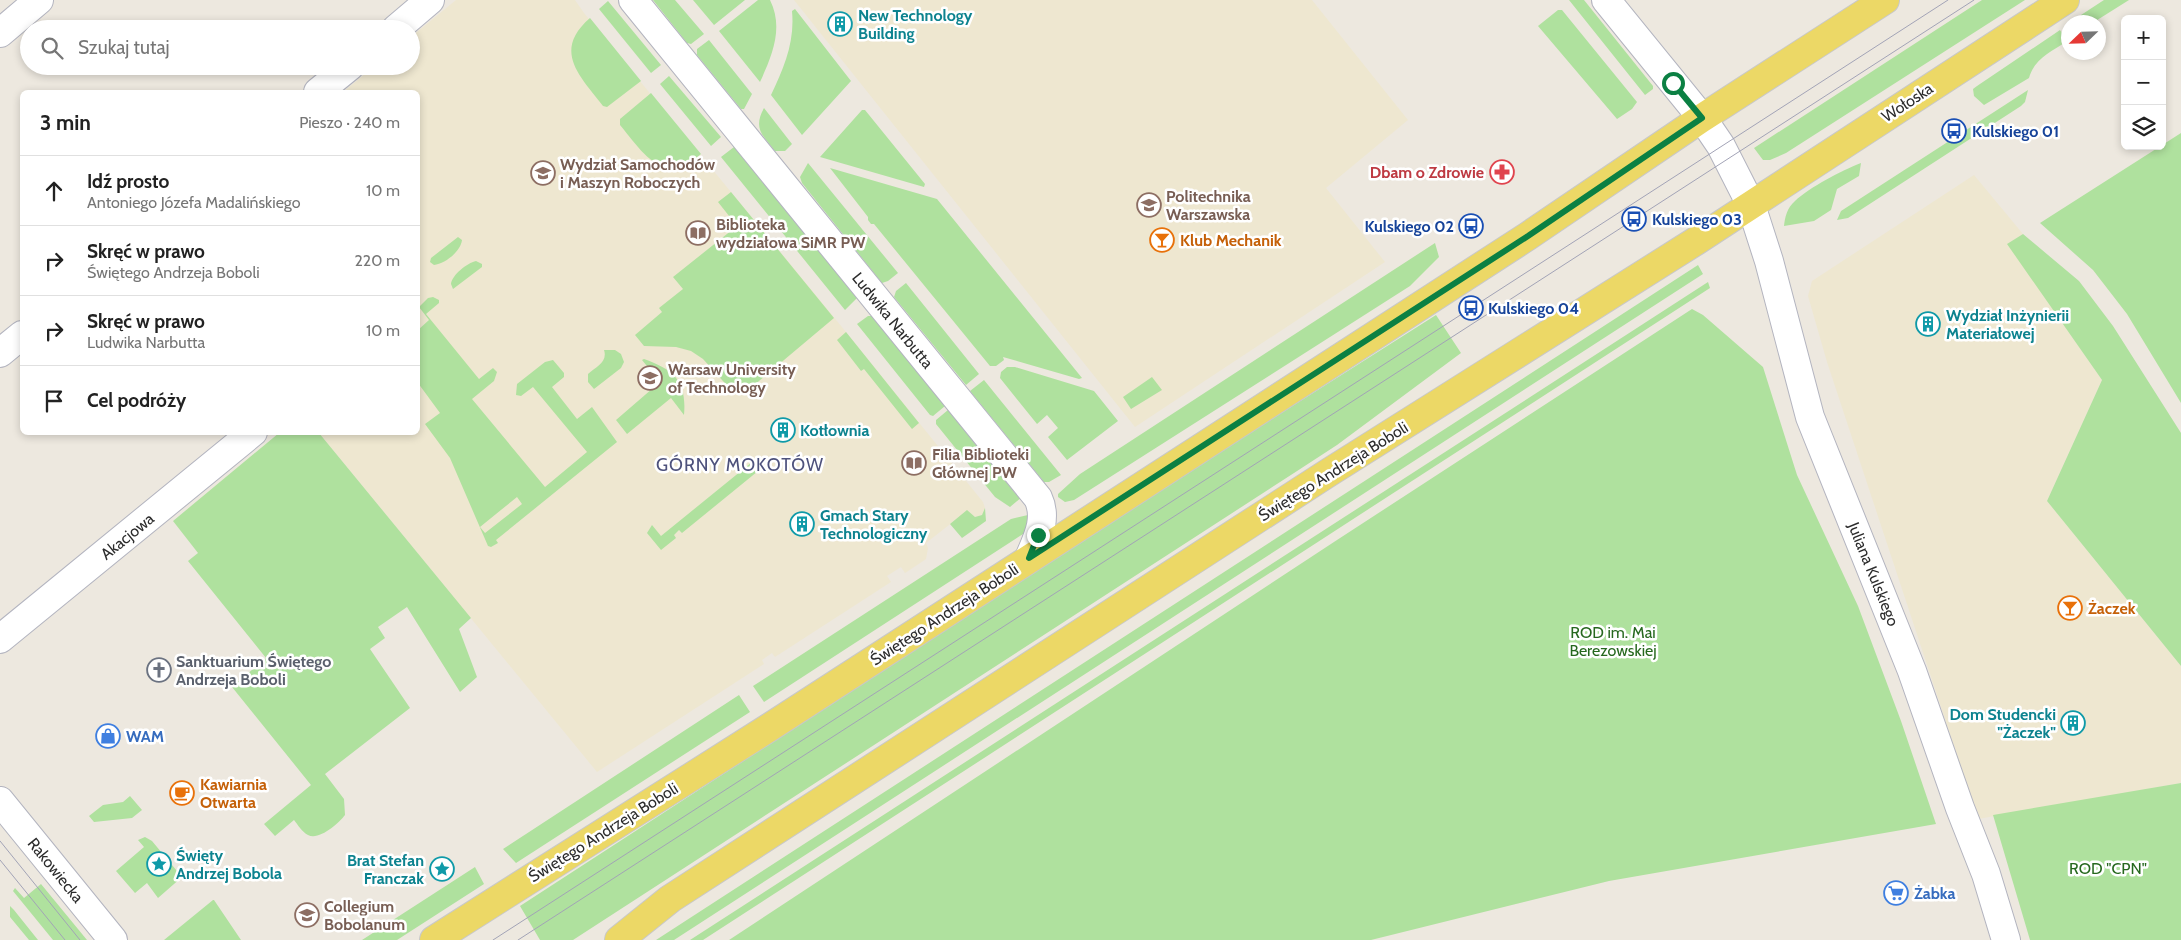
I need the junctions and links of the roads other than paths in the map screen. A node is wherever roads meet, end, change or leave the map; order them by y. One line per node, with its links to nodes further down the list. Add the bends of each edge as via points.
1 (39, 0): 8 (street)
2 (430, 0): 7 (street)
3 (633, 0): 16 (street, Ludwika Narbutta, via 1038,498 1043,517)
4 (1606, 0): 11 (street, Juliana Kulskiego)
5 (1885, 0): 11 (main road)
6 (2065, 0): 12 (main road, Wołoska)
7 (407, 20)
8 (0, 33)
9 (339, 75): 10 (street)
10 (320, 90)
11 (1702, 118): 12 (street, Juliana Kulskiego, via 1721,146); 16 (main road, Świętego Andrzeja Boboli, via 1528,236)
12 (1751, 205): 21 (main road, Świętego Andrzeja Boboli, via 1311,484 670,899); 22 (street, Juliana Kulskiego, via 1769,260 1810,416 1912,671 1986,874)
13 (20, 337): 14 (street)
14 (0, 353)
15 (250, 435): 17 (street, Akacjowa)
16 (1029, 558): 20 (main road, Świętego Andrzeja Boboli)
17 (0, 639)
18 (4, 818): 19 (street, Rakowiecka)
19 (113, 940)
20 (434, 940)
21 (619, 940)
22 (2006, 940)

